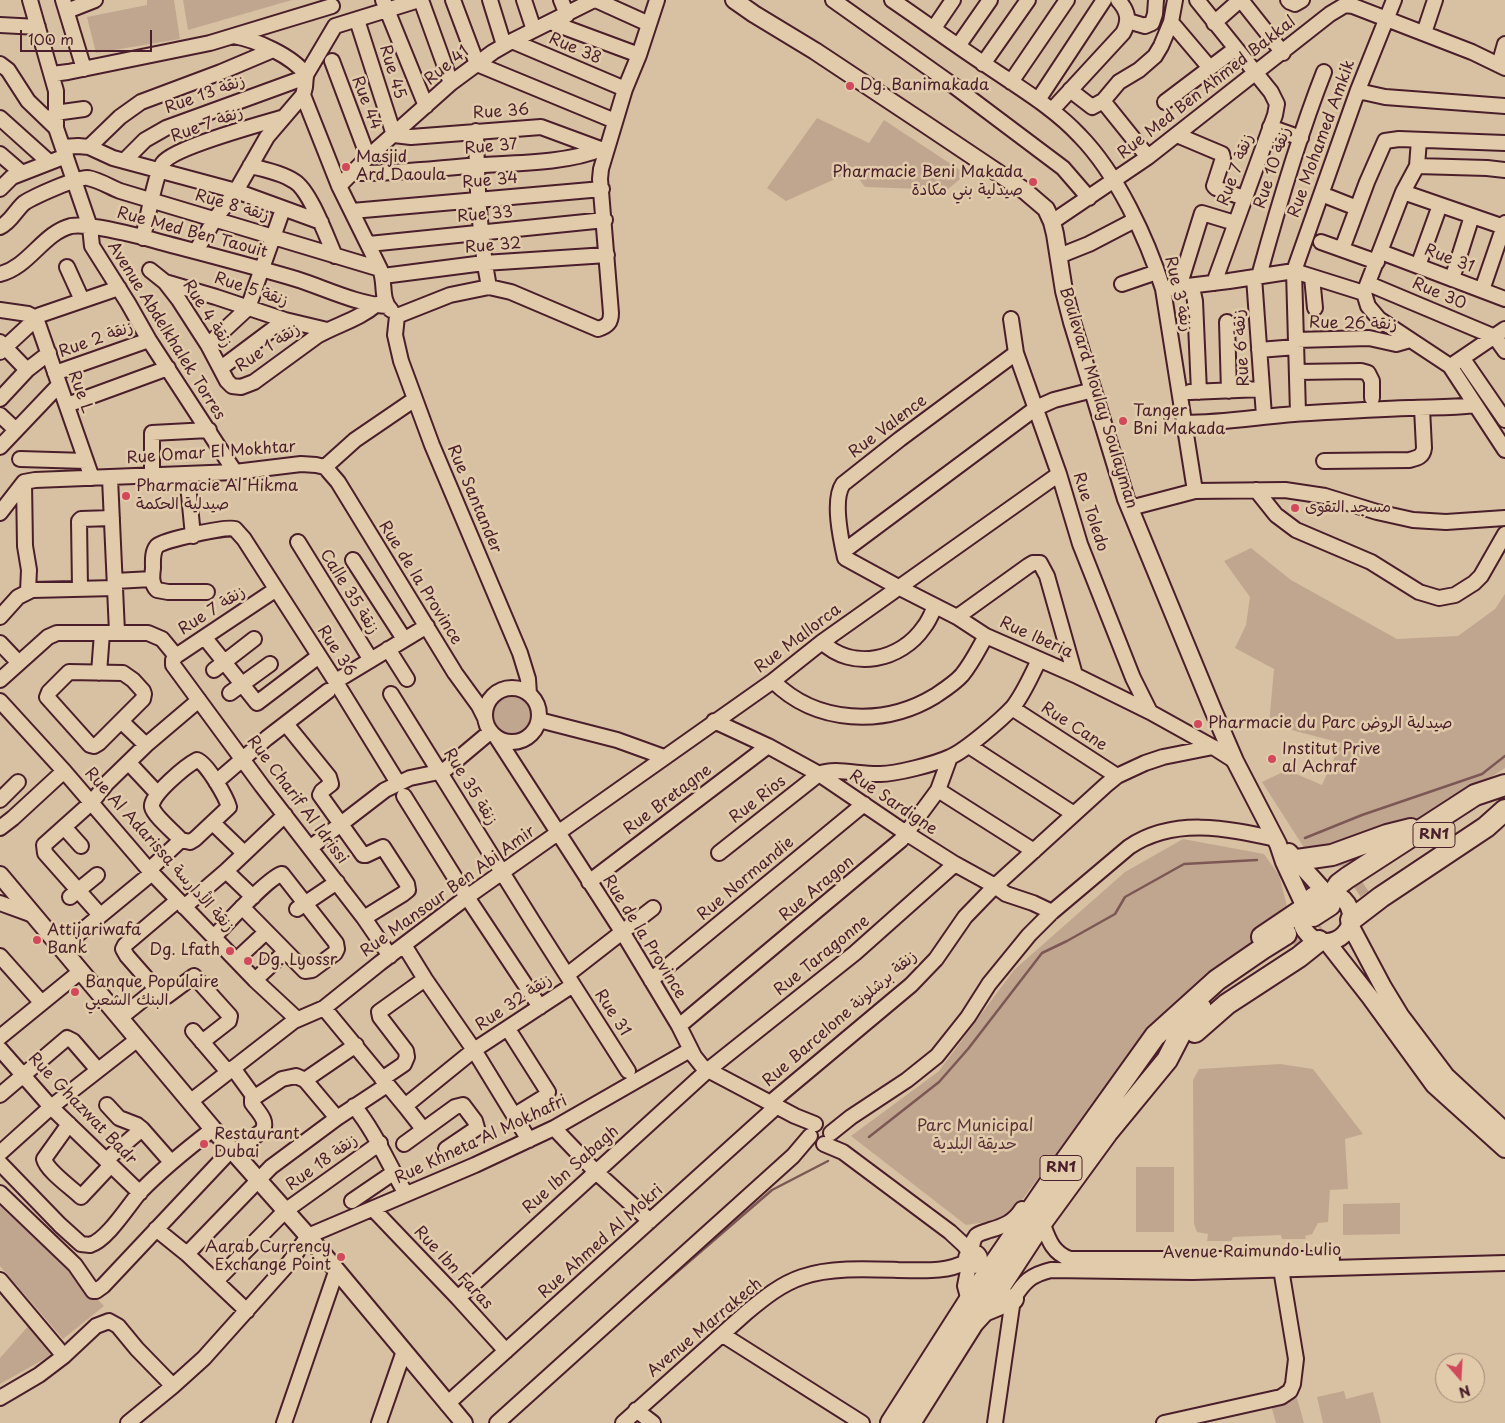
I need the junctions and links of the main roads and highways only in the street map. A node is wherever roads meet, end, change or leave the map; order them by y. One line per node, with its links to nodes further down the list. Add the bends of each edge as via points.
1 (734, 0): 6 (main road, Boulevard Moulay Soulayman, via 1025,191 1046,209 1052,222 1068,306 1130,508 1212,710)
2 (1505, 786): 3 (highway, RN1, via 1365,888); 5 (highway, via 1475,795)
3 (1505, 804)
4 (1505, 810): 9 (highway, via 1486,827 1381,897)
5 (1428, 825): 7 (highway, via 1387,835 1332,855); 9 (highway, via 1339,884)
6 (1277, 842): 7 (main road, Boulevard Moulay Soulayman); 10 (main road, Boulevard Moulay Soulayman)
7 (1297, 860): 9 (main road, Boulevard Moulay Soulayman)
8 (0, 875): 17 (main road)
9 (1337, 908): 10 (highway); 10 (main road, via 1344,934 1336,939); 13 (main road, Boulevard Moulay Soulayman, via 1400,1015 1446,1076)
10 (1314, 923): 11 (highway, via 1199,981 1168,1012); 12 (highway, via 1300,957 1210,1017); 14 (main road, Boulevard Moulay Soulayman, via 1434,1085)
11 (1155, 1036): 12 (highway, RN1, via 1241,962 1289,938 1205,1004 1181,1032); 16 (highway, RN1, via 1052,1179)
12 (1167, 1060): 16 (highway, RN1, via 1107,1133)
13 (1505, 1131)
14 (1505, 1149)
15 (1013, 1299): 16 (highway)
16 (976, 1306): 18 (highway, RN1); 19 (highway, RN1, via 973,1323)
17 (464, 1423)
18 (891, 1423)
19 (910, 1423)

